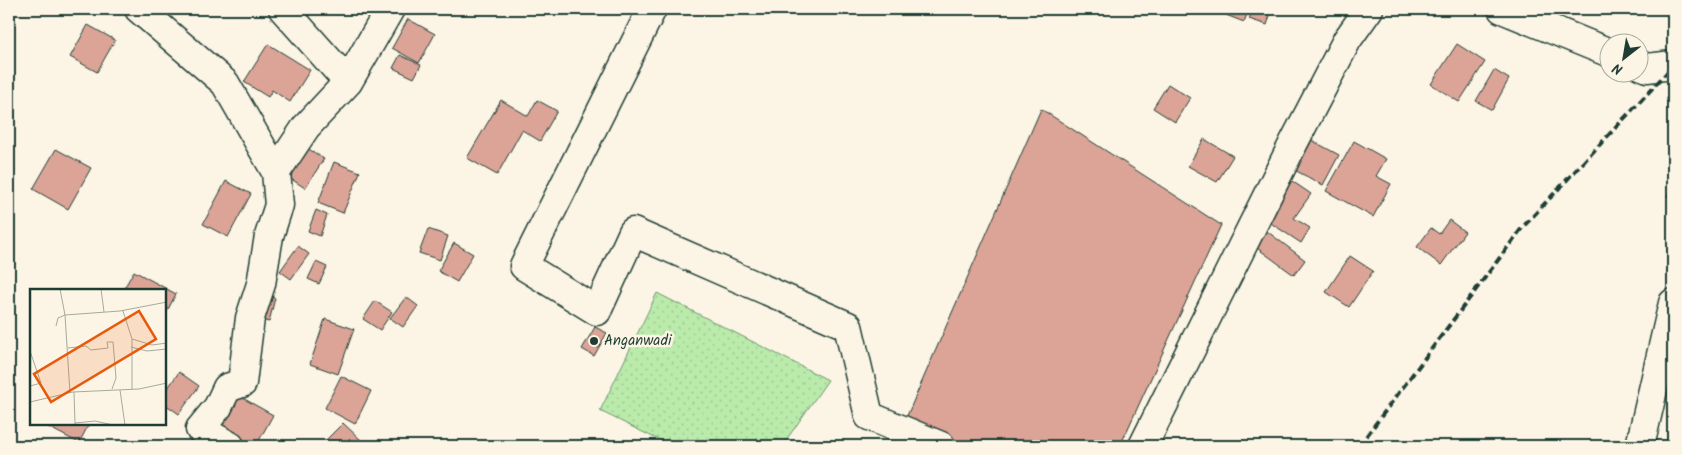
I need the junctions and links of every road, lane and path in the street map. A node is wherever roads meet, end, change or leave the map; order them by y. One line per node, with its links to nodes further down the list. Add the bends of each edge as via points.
1 (139, 9): 11 (street, via 225,83)
2 (283, 9): 10 (street)
3 (390, 9): 10 (street)
4 (652, 9): 14 (street, via 524,266 597,311 633,232 848,326 869,416)
5 (1368, 9): 15 (street, via 1347,40 1293,144)
6 (1502, 9): 7 (street)
7 (1600, 49)
8 (1673, 65): 9 (street)
9 (1650, 68)
10 (348, 82): 11 (street, via 306,127)
11 (276, 172): 13 (street, via 279,205 250,318 242,383 228,388 200,429)
12 (1673, 303): 16 (street)
13 (230, 446)
14 (941, 446)
15 (1142, 446)
16 (1640, 446)

